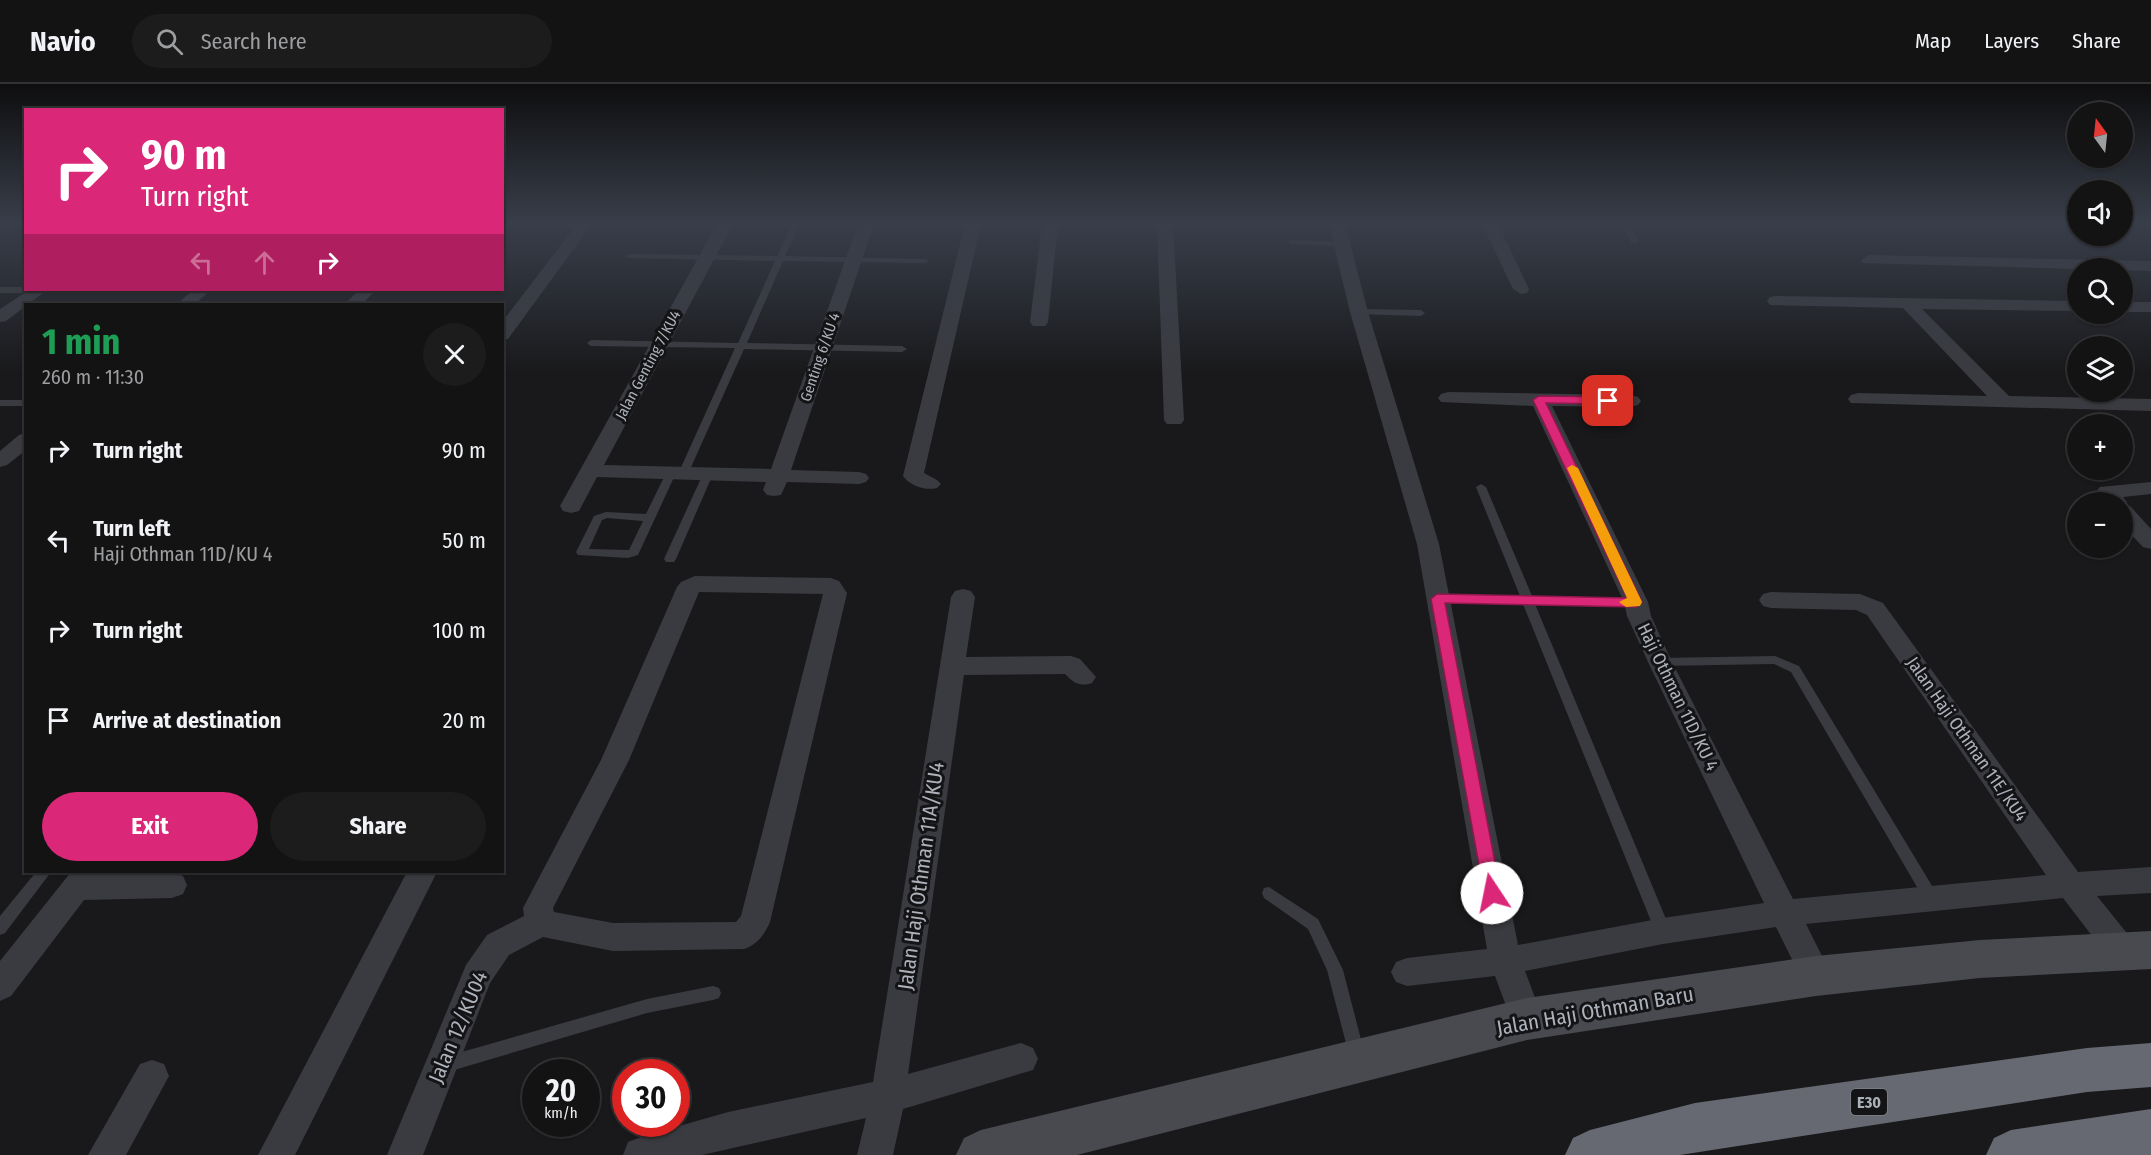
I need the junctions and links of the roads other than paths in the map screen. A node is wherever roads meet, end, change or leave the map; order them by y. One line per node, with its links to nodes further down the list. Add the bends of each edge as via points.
1 (548, 274): 27 (street)
2 (697, 274): 29 (street, Jalan Genting 7/KU4)
3 (772, 274): 30 (lane)
4 (849, 274): 31 (street, Genting 6/KU 4)
5 (961, 274): 49 (street, via 913,476)
6 (1044, 274): 26 (street)
7 (1167, 274): 41 (street)
8 (1349, 274): 23 (street)
9 (1514, 274): 10 (street)
10 (1521, 289)
11 (0, 290): 12 (lane)
12 (24, 290)
13 (38, 291): 25 (street)
14 (202, 291): 17 (street)
15 (367, 291): 18 (street)
16 (1776, 301): 19 (street)
17 (186, 303)
18 (354, 303)
19 (1907, 303): 20 (street); 37 (street)
20 (2067, 306)
21 (2133, 307): 22 (street)
22 (2151, 307)
23 (1359, 312): 24 (lane); 59 (street, via 1428,544)
24 (1421, 313)
25 (0, 317)
26 (1039, 322)
27 (504, 332)
28 (591, 344): 29 (lane)
29 (659, 344): 30 (lane); 44 (street, Jalan Genting 7/KU4)
30 (739, 347): 31 (lane); 45 (lane)
31 (823, 349): 32 (lane); 48 (street, Genting 6/KU 4)
32 (902, 349)
33 (1448, 398): 35 (street)
34 (1858, 399): 37 (street)
35 (1539, 400): 36 (street); 62 (street, Haji Othman 11D/KU 4)
36 (1631, 401)
37 (2004, 402): 40 (street)
38 (0, 403): 39 (lane)
39 (24, 403)
40 (2151, 405)
41 (1174, 420)
42 (24, 441): 43 (street)
43 (0, 461)
44 (590, 471): 45 (street); 53 (street, Jalan Genting 7/KU4)
45 (677, 473): 46 (street); 54 (lane)
46 (708, 474): 48 (street); 57 (lane)
47 (859, 478): 48 (street)
48 (776, 483)
49 (930, 484)
50 (1481, 487): 60 (lane)
51 (2151, 488): 52 (street)
52 (2107, 492)
53 (572, 506)
54 (650, 518): 54 (lane, via 634,552 582,552 598,518)
55 (2133, 523): 56 (street)
56 (2151, 542)
57 (670, 559)
58 (963, 597): 64 (street, Jalan Haji Othman 11A/KU4)
59 (1437, 599): 60 (lane); 79 (street)
60 (1528, 600): 62 (lane); 77 (lane)
61 (1771, 600): 71 (street, Jalan Haji Othman 11E/KU4, via 1860,602 1875,609)
62 (1636, 602): 63 (street, Haji Othman 11D/KU 4)
63 (1660, 662): 73 (lane, via 1775,660 1795,669); 74 (street, Haji Othman 11D/KU 4)
64 (952, 666): 65 (street, via 1071,665); 90 (street, Jalan Haji Othman 11A/KU4)
65 (1083, 677)
66 (43, 873): 76 (lane)
67 (421, 873): 93 (street)
68 (82, 879): 70 (street); 82 (street)
69 (2151, 880): 71 (street)
70 (172, 885)
71 (2070, 885): 73 (street); 78 (street, Jalan Haji Othman 11E/KU4)
72 (1269, 893): 86 (lane, via 1312,924 1335,970)
73 (1932, 899): 74 (street)
74 (1785, 913): 77 (street); 81 (street, Haji Othman 11D/KU 4)
75 (540, 923): 75 (street, via 538,908 615,760 689,587 831,586 835,593 755,922 744,935 613,937); 88 (street, Jalan 12/KU04, via 498,945 477,975)
76 (0, 928)
77 (1663, 931): 79 (street)
78 (2137, 951): 81 (street, Jalan Haji Othman Baru, via 1980,959)
79 (1505, 961): 80 (street); 84 (street)
80 (1407, 972)
81 (1816, 976): 84 (street, Jalan Haji Othman Baru)
82 (0, 986)
83 (713, 993): 88 (lane, via 648,1006)
84 (1527, 1019): 86 (street, Jalan Haji Othman Baru)
85 (1021, 1059): 90 (street)
86 (1358, 1062): 97 (street, Jalan Haji Othman Baru)
87 (2151, 1065): 98 (highway, E30, via 2087,1070 1695,1127)
88 (440, 1066): 94 (street, Jalan 12/KU04)
89 (152, 1076): 92 (street)
90 (888, 1096): 95 (street, via 728,1130); 96 (street, Jalan Haji Othman 11A/KU4)
91 (2151, 1133): 99 (highway)
92 (105, 1155)
93 (276, 1155)
94 (405, 1155)
95 (641, 1155)
96 (875, 1155)
97 (981, 1155)
98 (1590, 1155)
99 (2011, 1155)

